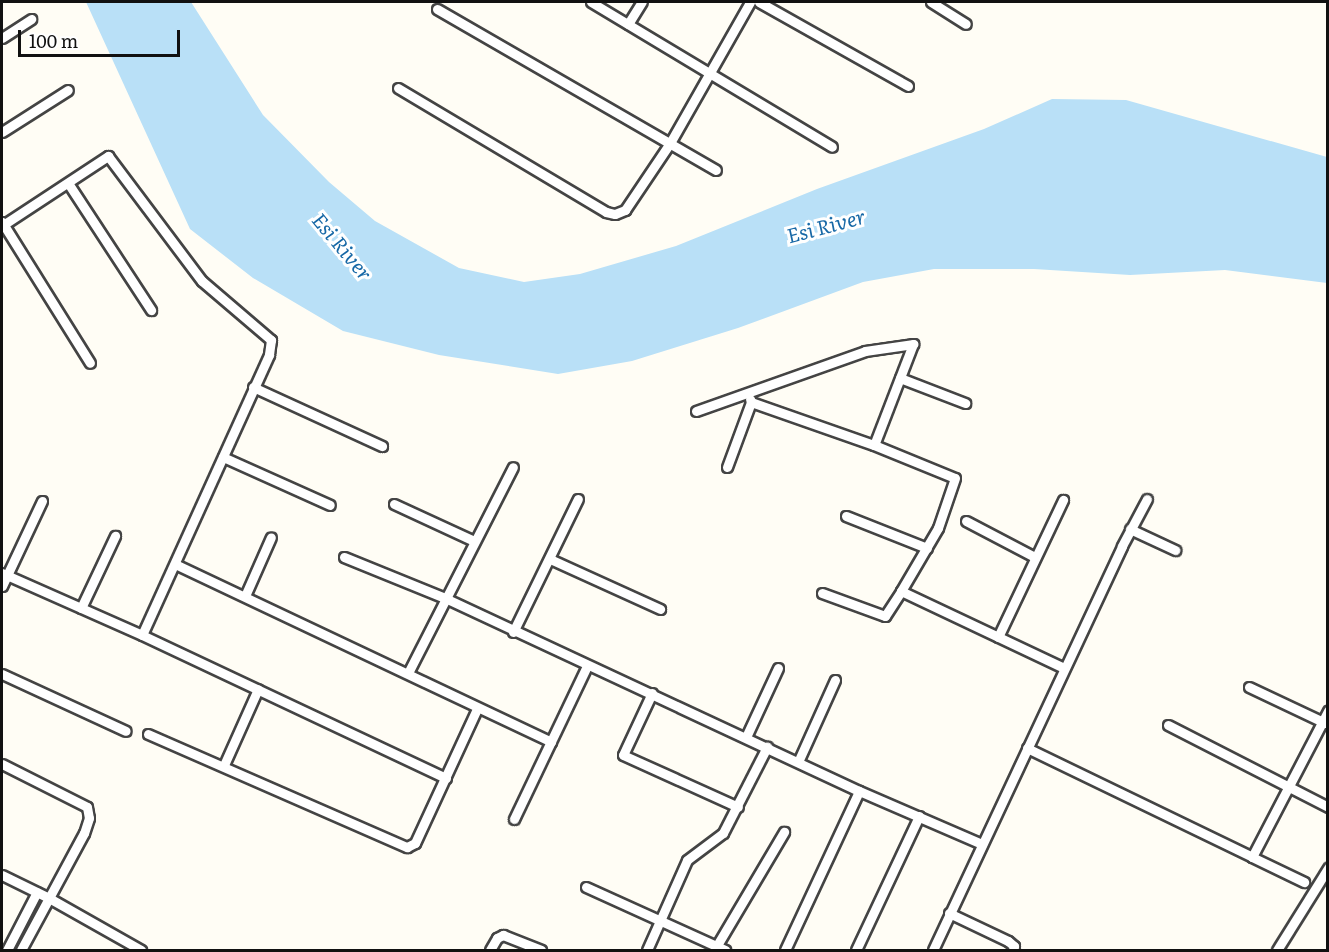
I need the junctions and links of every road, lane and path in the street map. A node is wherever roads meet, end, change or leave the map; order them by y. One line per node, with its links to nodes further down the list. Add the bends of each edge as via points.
1 (591, 2): 8 (street)
2 (642, 2): 8 (street)
3 (750, 2): 11 (street)
4 (759, 2): 12 (street)
5 (932, 2): 9 (street)
6 (437, 9): 16 (street)
7 (31, 19): 10 (street)
8 (628, 24): 11 (street)
9 (966, 24)
10 (2, 38)
11 (709, 74): 16 (street); 17 (street)
12 (908, 86)
13 (398, 88): 16 (street, via 615,214 625,210)
14 (68, 90): 15 (street)
15 (2, 132)
16 (670, 143): 18 (street)
17 (832, 147)
18 (716, 170)
19 (68, 183): 20 (street); 21 (street); 24 (street, via 108,156 202,281 271,340 269,355)
20 (2, 223): 22 (street)
21 (151, 310)
22 (90, 363)
23 (900, 378): 25 (street, via 913,344 865,351); 26 (street); 28 (street)
24 (253, 387): 29 (street); 30 (street)
25 (750, 397): 27 (street); 28 (street); 32 (street)
26 (965, 403)
27 (696, 411)
28 (874, 445): 45 (street, via 956,478)
29 (382, 446)
30 (223, 457): 38 (street); 50 (street)
31 (513, 467): 44 (street)
32 (727, 467)
33 (578, 499): 49 (street)
34 (1147, 499): 41 (street)
35 (1063, 500): 48 (street)
36 (42, 501): 51 (street)
37 (394, 504): 44 (street)
38 (330, 505)
39 (846, 516): 45 (street)
40 (966, 521): 48 (street)
41 (1130, 529): 46 (street); 64 (street)
42 (115, 536): 57 (street)
43 (272, 537): 55 (street)
44 (474, 541): 56 (street)
45 (927, 548): 53 (street)
46 (1175, 550)
47 (344, 557): 56 (street)
48 (1035, 557): 61 (street)
49 (550, 559): 58 (street); 59 (street)
50 (175, 564): 55 (street); 60 (street)
51 (4, 574): 52 (street); 57 (street)
52 (2, 586)
53 (901, 591): 54 (street, via 885,616); 61 (street)
54 (822, 593)
55 (244, 596): 65 (street)
56 (445, 598): 59 (street); 65 (street)
57 (81, 608): 60 (street)
58 (660, 609)
59 (513, 632): 62 (street)
60 (142, 635): 69 (street)
61 (998, 637): 64 (street)
62 (587, 666): 70 (street); 78 (street)
63 (778, 668): 77 (street)
64 (1064, 668): 80 (street)
65 (408, 673): 71 (street)
66 (2, 674): 75 (street)
67 (835, 680): 81 (street)
68 (1249, 687): 73 (street)
69 (258, 689): 83 (street); 84 (street)
70 (652, 693): 77 (street); 87 (street, via 623,754)
71 (477, 709): 78 (street); 84 (street)
72 (1328, 711): 73 (street)
73 (1325, 722): 85 (street)
74 (1168, 725): 85 (street)
75 (126, 731)
76 (148, 734): 83 (street)
77 (746, 737): 79 (street)
78 (551, 742): 90 (street)
79 (767, 747): 81 (street); 87 (street)
80 (1027, 748): 92 (street); 93 (street)
81 (798, 762): 86 (street)
82 (2, 764): 99 (street, via 87,807 89,818 84,833)
83 (224, 765): 84 (street, via 407,847 415,843)
84 (446, 777)
85 (1288, 788): 88 (street); 93 (street)
86 (859, 791): 89 (street); 109 (street)
87 (738, 807): 101 (street, via 723,833 687,860)
88 (1328, 807)
89 (919, 816): 92 (street); 110 (street)
90 (514, 819)
91 (783, 832): 102 (street)
92 (982, 844): 100 (street)
93 (1252, 857): 96 (street)
94 (1328, 868): 113 (street)
95 (2, 875): 98 (street)
96 (1304, 882)
97 (586, 887): 101 (street)
98 (37, 892): 99 (street); 103 (street)
99 (50, 898): 104 (street); 105 (street)
100 (950, 913): 111 (street); 112 (street, via 1008,940)
101 (660, 921): 102 (street); 108 (street)
102 (720, 949)
103 (7, 951)
104 (21, 951)
105 (141, 951)
106 (490, 951): 107 (street, via 503,935)
107 (541, 951)
108 (646, 951)
109 (785, 951)
110 (856, 951)
111 (933, 951)
112 (1013, 951)
113 (1277, 951)

